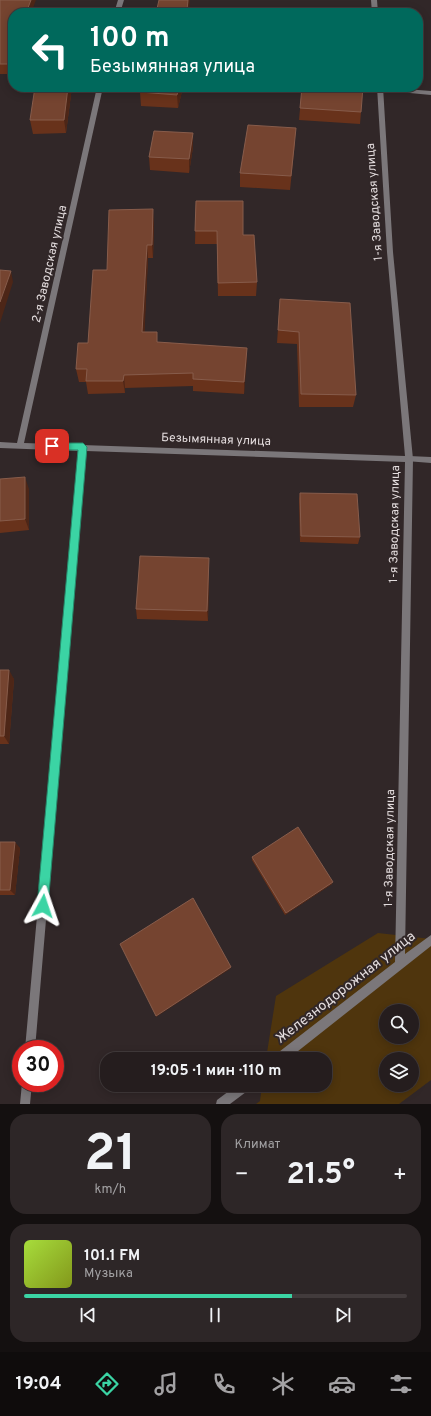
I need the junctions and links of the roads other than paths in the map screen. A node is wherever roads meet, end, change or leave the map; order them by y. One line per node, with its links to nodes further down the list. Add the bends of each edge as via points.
1 (99, 92): 6 (street, 2-я Заводская улица)
2 (380, 92): 8 (street, 1-я Заводская улица, via 390,252)
3 (421, 92): 4 (street)
4 (431, 93)
5 (0, 445): 6 (street, Безымянная улица)
6 (20, 446): 7 (street, Безымянная улица)
7 (83, 447): 8 (street, Безымянная улица); 12 (street)
8 (408, 458): 9 (street, Безымянная улица); 11 (street, 1-я Заводская улица)
9 (431, 460)
10 (431, 940): 11 (street, Железнодорожная улица)
11 (400, 963): 13 (street, Железнодорожная улица)
12 (31, 1040)
13 (288, 1052)
14 (26, 1092): 16 (street)
15 (237, 1092): 17 (street)
16 (25, 1104)
17 (221, 1104)

